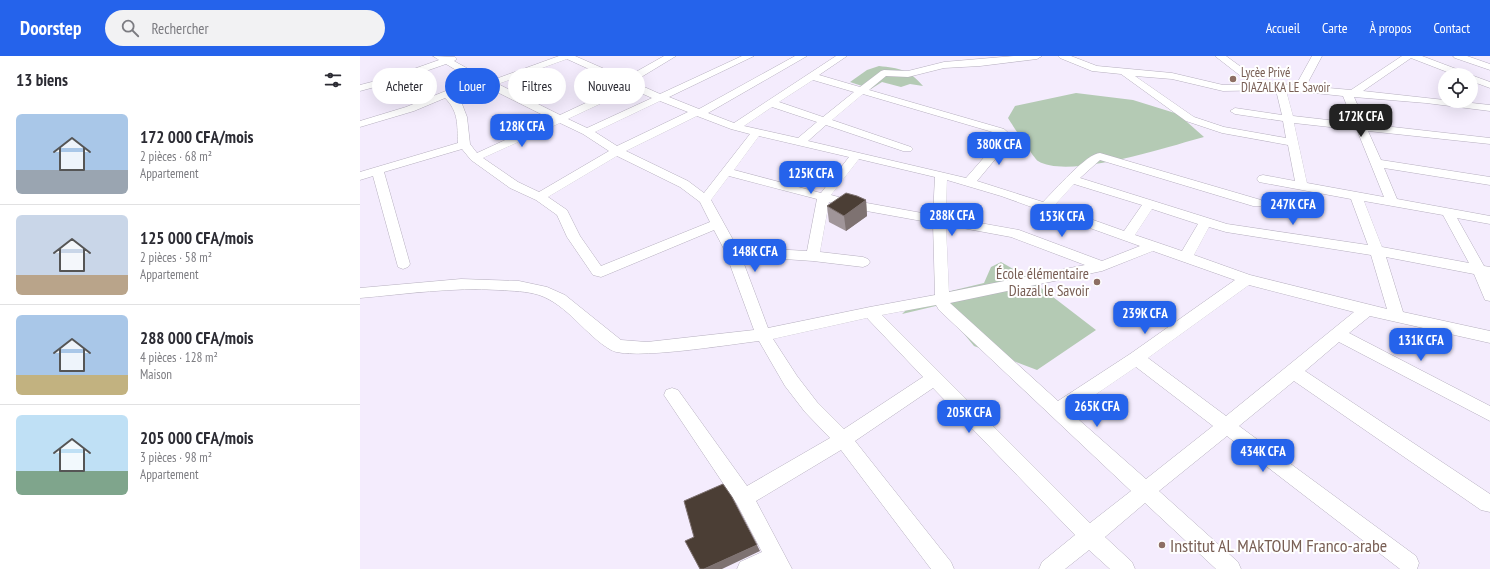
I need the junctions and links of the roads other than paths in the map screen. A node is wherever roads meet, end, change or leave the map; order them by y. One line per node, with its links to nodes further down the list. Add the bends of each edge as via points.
1 (438, 56): 16 (street)
2 (461, 56): 16 (street)
3 (567, 56): 19 (street); 26 (street)
4 (671, 56): 23 (street)
5 (749, 56): 38 (street)
6 (802, 56): 44 (street)
7 (842, 56): 24 (street)
8 (1037, 56): 15 (street)
9 (1063, 56): 21 (street, via 1088,67)
10 (1220, 56): 29 (street)
11 (1317, 56): 32 (street)
12 (1408, 56): 36 (street)
13 (1414, 56): 20 (street)
14 (1458, 56): 17 (street)
15 (1001, 59): 35 (street, via 944,65 908,74 884,73)
16 (448, 61): 18 (street); 31 (street)
17 (1490, 67)
18 (461, 68)
19 (594, 68)
20 (1446, 68)
21 (1124, 72): 29 (street, via 1172,76 1223,88); 55 (street, via 1190,118 1222,130)
22 (1490, 72): 25 (street)
23 (645, 73)
24 (811, 76): 35 (street); 39 (street)
25 (1478, 76)
26 (500, 78)
27 (1478, 80): 28 (street)
28 (1490, 85)
29 (1260, 86): 30 (street)
30 (1280, 87): 32 (street); 46 (street)
31 (360, 88)
32 (1300, 88): 36 (street)
33 (500, 89): 45 (street)
34 (645, 91): 38 (street)
35 (861, 91): 47 (street); 69 (street, via 1004,134 1006,139)
36 (1350, 92): 42 (street); 49 (street)
37 (445, 95): 48 (street)
38 (661, 98): 44 (street); 51 (street)
39 (771, 103): 47 (street); 50 (street)
40 (457, 104): 56 (street, via 461,113)
41 (588, 104): 45 (street)
42 (1490, 108)
43 (1235, 111): 46 (street)
44 (698, 113): 50 (street); 58 (street)
45 (559, 118): 51 (street); 60 (street)
46 (1288, 119): 49 (street); 55 (street)
47 (824, 121): 53 (street); 57 (street)
48 (360, 124)
49 (1361, 126): 54 (street); 61 (street)
50 (735, 127): 52 (street)
51 (587, 132): 58 (street)
52 (756, 133): 53 (street); 63 (street)
53 (801, 141): 59 (street)
54 (1490, 141)
55 (1292, 142): 70 (street)
56 (464, 146): 60 (street); 62 (street)
57 (907, 149)
58 (617, 151): 72 (street); 74 (street, via 684,184)
59 (857, 155): 64 (street); 73 (street)
60 (475, 158): 72 (street, via 514,185)
61 (1376, 163): 68 (street); 75 (street)
62 (378, 171): 65 (street); 91 (street)
63 (727, 172): 73 (street); 74 (street)
64 (941, 175): 69 (street); 81 (street)
65 (360, 176)
66 (1263, 178): 70 (street)
67 (1072, 179): 76 (street, via 1097,156 1104,156); 77 (street); 78 (street)
68 (1490, 181)
69 (969, 183): 78 (street)
70 (1302, 186): 71 (street)
71 (1356, 196): 75 (street); 87 (street)
72 (540, 197): 83 (street, via 562,213 595,270 601,272)
73 (823, 198): 81 (street); 88 (street)
74 (705, 200): 83 (street)
75 (1392, 202): 79 (street)
76 (1257, 203)
77 (1149, 204): 82 (street); 84 (street)
78 (1045, 208): 84 (street)
79 (1448, 213): 80 (street); 93 (street)
80 (1490, 220)
81 (939, 221): 92 (street, via 1014,233); 97 (street)
82 (1205, 223): 87 (street, via 1252,233); 89 (street)
83 (718, 224): 86 (street)
84 (1127, 237): 85 (street)
85 (1152, 246): 89 (street); 92 (street)
86 (732, 251): 88 (street); 102 (street)
87 (1377, 251): 93 (street); 100 (street)
88 (813, 256): 90 (street)
89 (1185, 258): 94 (street)
90 (863, 262)
91 (403, 264)
92 (1102, 266): 97 (street)
93 (1484, 271): 96 (street)
94 (1248, 279): 98 (street); 104 (street)
95 (360, 293): 102 (street, via 461,284 519,286 542,291 560,299 617,346 630,348)
96 (1490, 296)
97 (942, 299): 99 (street); 108 (street, via 944,306)
98 (1367, 310): 100 (street); 101 (street)
99 (870, 312): 102 (street); 106 (street)
100 (1397, 317): 103 (street)
101 (1340, 334): 105 (street); 109 (street)
102 (763, 335): 111 (street, via 791,381 811,407)
103 (1490, 337)
104 (1136, 358): 108 (street); 110 (street)
105 (1293, 372): 110 (street); 114 (street)
106 (935, 378): 111 (street); 115 (street)
107 (672, 395): 113 (street)
108 (1057, 411): 112 (street)
109 (1490, 414)
110 (1226, 426): 112 (street); 117 (street)
111 (843, 439): 113 (street); 119 (street)
112 (1145, 491): 115 (street); 122 (street)
113 (744, 498): 116 (street)
114 (1488, 504)
115 (1089, 536): 120 (street); 121 (street)
116 (779, 563): 118 (street)
117 (1409, 563)
118 (747, 569)
119 (944, 569)
120 (1049, 569)
121 (1125, 569)
122 (1231, 569)

